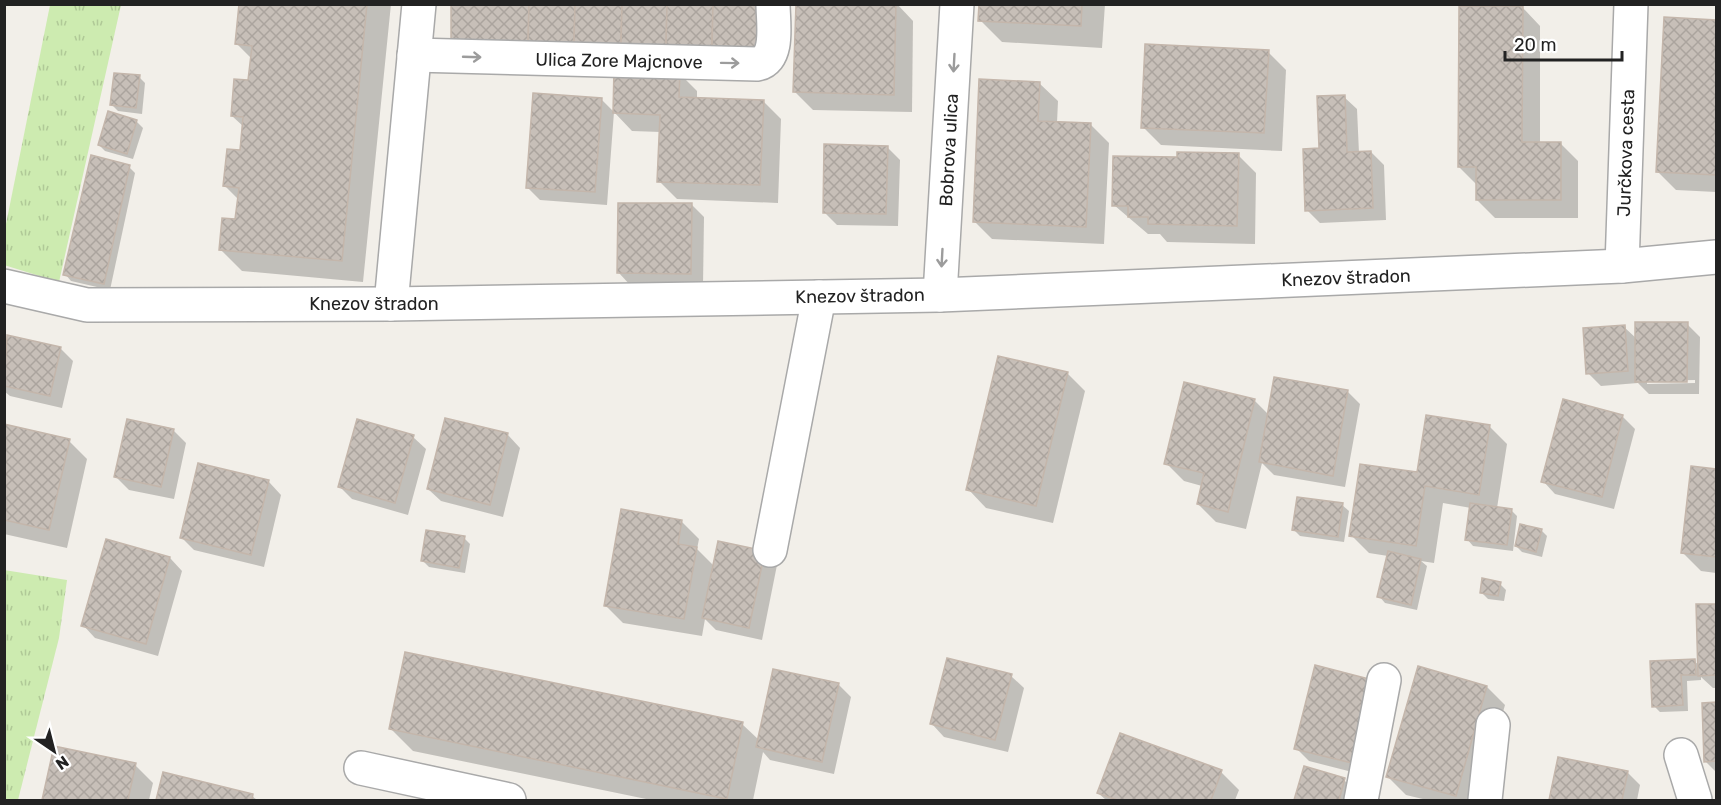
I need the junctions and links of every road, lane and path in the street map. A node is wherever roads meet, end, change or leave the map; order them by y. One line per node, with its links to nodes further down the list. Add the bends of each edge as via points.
1 (419, 4): 5 (street)
2 (773, 4): 5 (street, Ulica Zore Majcnove, one-way to 2, via 757,64 771,54)
3 (957, 4): 9 (street, Bobrova ulica, one-way to 9)
4 (1631, 4): 7 (street, Jurčkova cesta)
5 (414, 55): 11 (street)
6 (1716, 257): 7 (street, Knezov štradon)
7 (1622, 266): 9 (street, Knezov štradon)
8 (4, 286): 11 (street, Knezov štradon, via 87,305)
9 (940, 295): 10 (street, Knezov štradon)
10 (819, 297): 11 (street, Knezov štradon); 12 (street)
11 (391, 304)
12 (770, 550)
13 (1384, 680): 18 (street)
14 (1493, 725): 19 (street)
15 (1681, 755): 20 (street)
16 (360, 768): 17 (street)
17 (509, 801)
18 (1361, 801)
19 (1485, 801)
20 (1695, 801)

